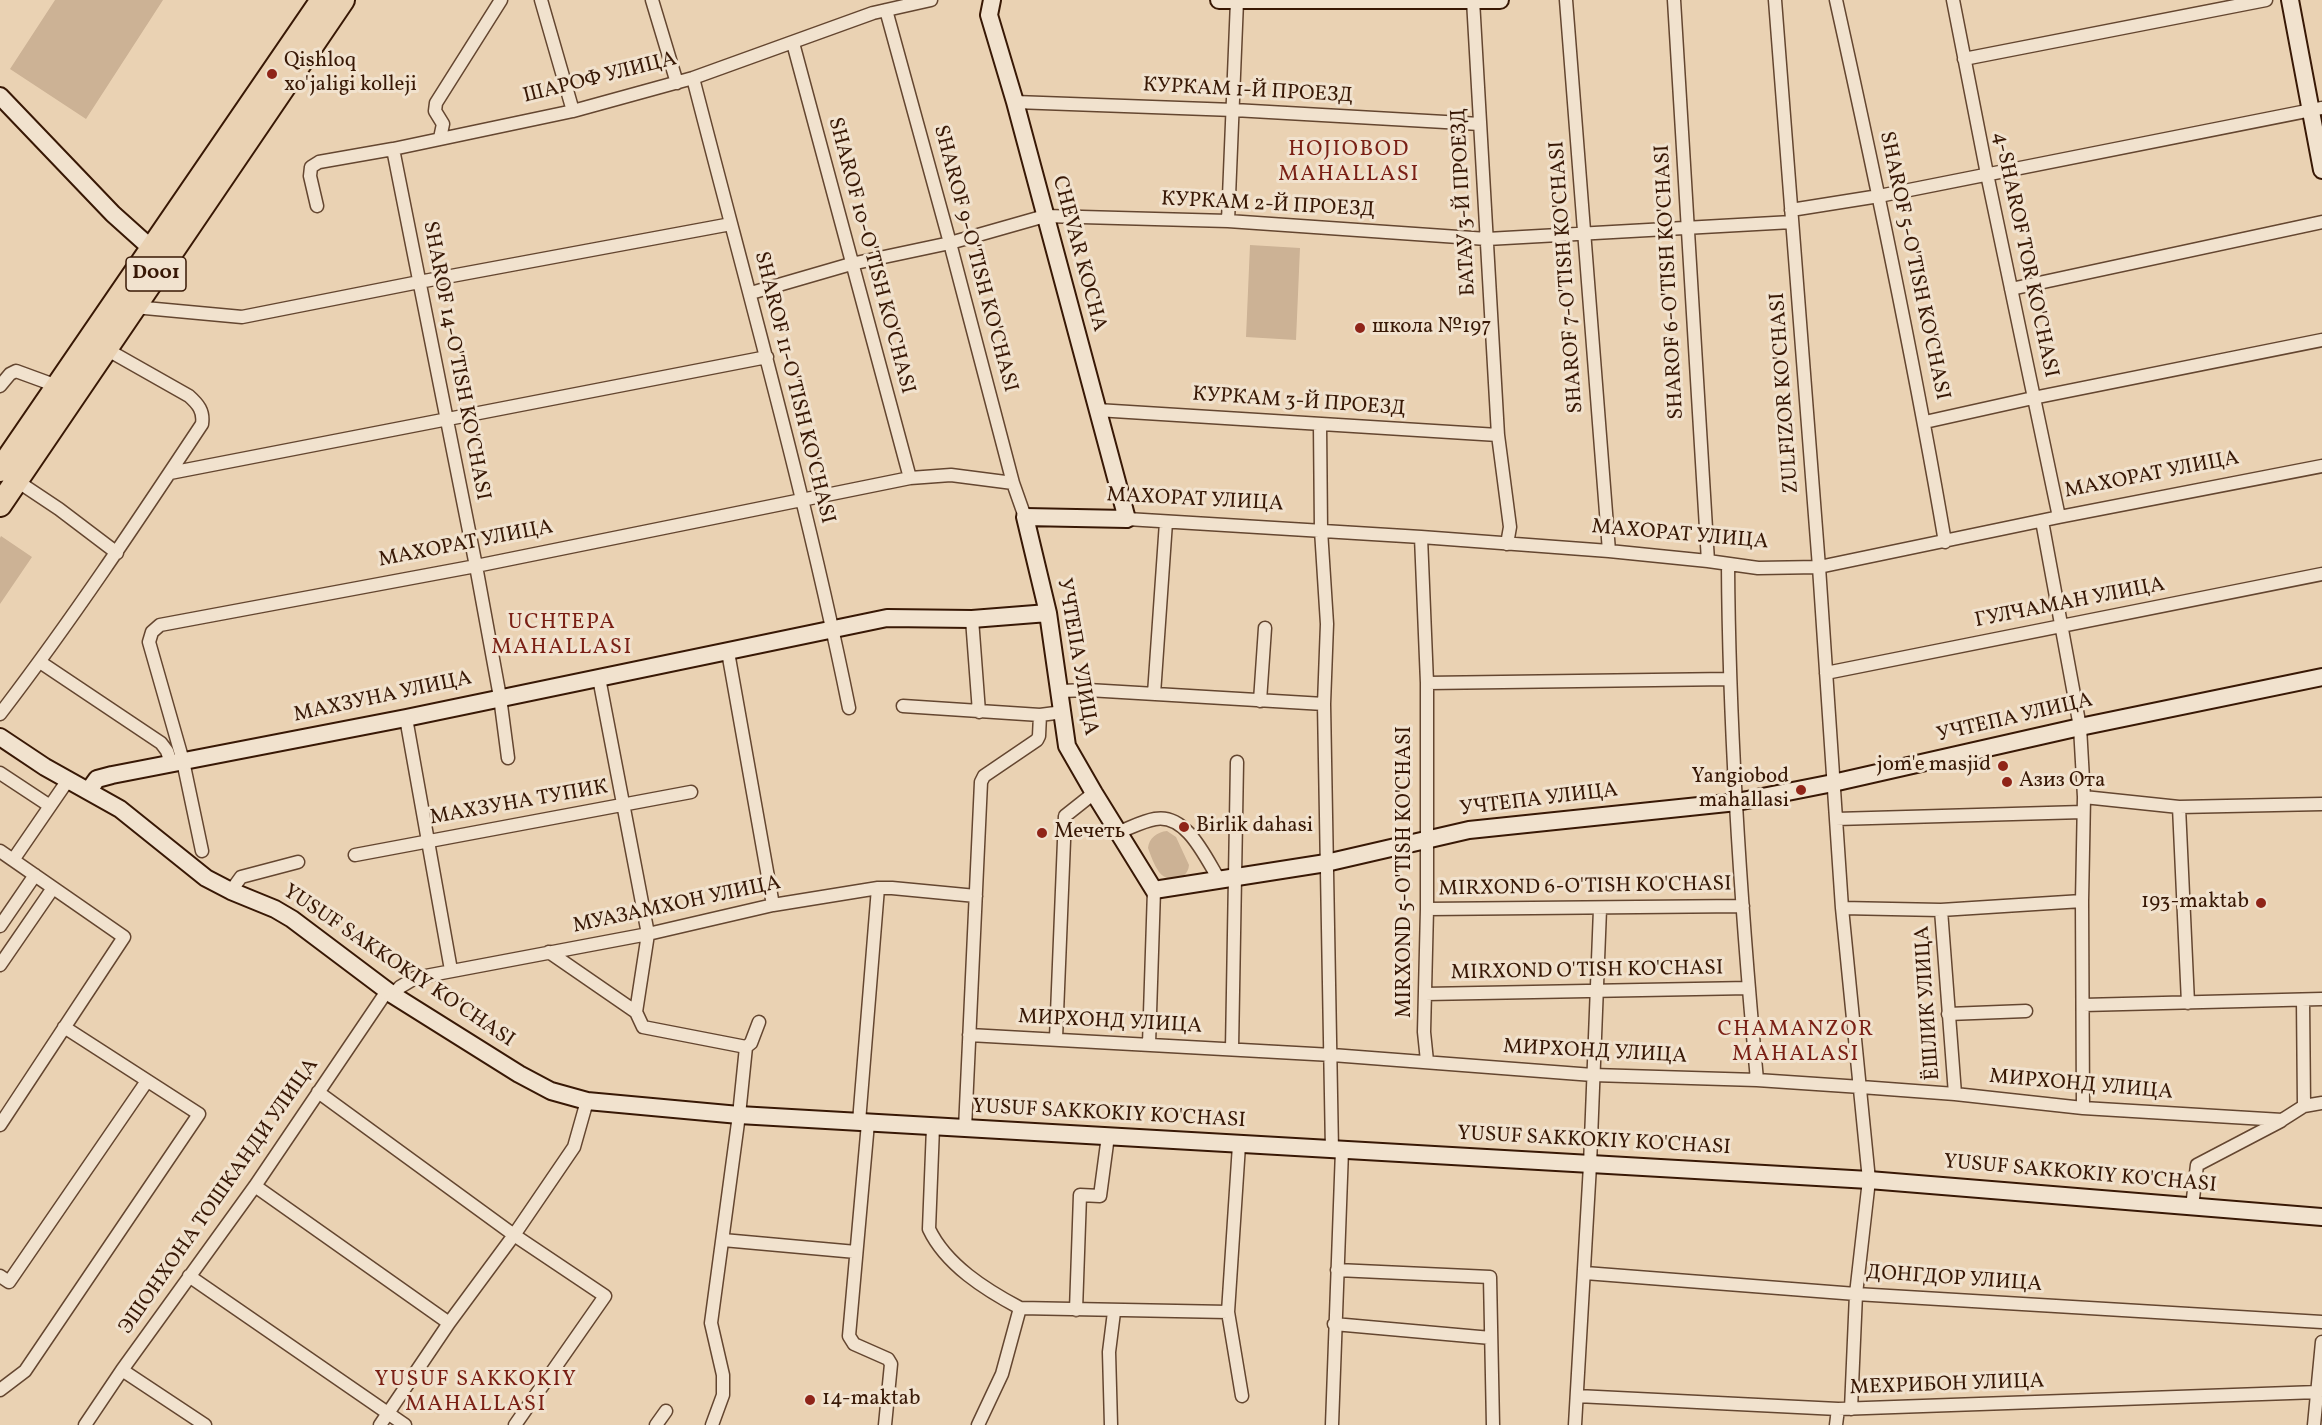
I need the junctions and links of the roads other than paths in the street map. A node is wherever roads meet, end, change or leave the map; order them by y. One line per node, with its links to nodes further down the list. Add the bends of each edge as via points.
1 (322, 0): 36 (highway, D001)
2 (342, 0): 36 (highway, D001)
3 (501, 0): 31 (street, via 436,103 435,111 442,121)
4 (541, 0): 29 (street)
5 (651, 0): 24 (street)
6 (869, 0): 20 (street, SHAROF 9-O'TISH KO'CHASI)
7 (931, 0): 20 (street, ШАРОФ УЛИЦА)
8 (992, 0): 26 (street, CHEVAR KOCHA, via 989,15)
9 (1219, 0): 19 (street)
10 (1473, 0): 11 (street); 19 (street); 30 (street, БАТАУ 3-Й ПРОЕЗД)
11 (1500, 0)
12 (1566, 0): 44 (street, SHAROF 7-O'TISH KO'CHASI)
13 (1674, 0): 43 (street, SHAROF 6-O'TISH KO'CHASI)
14 (1775, 0): 39 (street, ZULFIZOR KO'CHASI)
15 (1836, 0): 35 (street, SHAROF 5-O'TISH KO'CHASI)
16 (1953, 0): 22 (street, 4-SHAROF TOR KO'CHASI)
17 (2266, 0): 22 (street)
18 (2290, 0): 27 (street)
19 (1237, 1): 28 (street)
20 (879, 11): 21 (street, ШАРОФ УЛИЦА); 46 (street, SHAROF 9-O'TISH KO'CHASI)
21 (793, 43): 23 (street, ШАРОФ УЛИЦА); 48 (street, SHAROF 10-O'TISH KO'CHASI)
22 (1964, 59): 34 (street, 4-SHAROF TOR KO'CHASI)
23 (693, 78): 24 (street, ШАРОФ УЛИЦА); 42 (street, SHAROF 11-O'TISH KO'CHASI)
24 (677, 83): 29 (street, ШАРОФ УЛИЦА)
25 (0, 96): 47 (street)
26 (1015, 102): 28 (street, КУРКАМ 1-Й ПРОЕЗД); 38 (street, CHEVAR KOCHA)
27 (2317, 109): 33 (street); 34 (street, КУРКАМ 2-Й ПРОЕЗД)
28 (1234, 110): 30 (street, КУРКАМ 1-Й ПРОЕЗД); 40 (street)
29 (573, 111): 31 (street, ШАРОФ УЛИЦА)
30 (1480, 124): 45 (street, БАТАУ 3-Й ПРОЕЗД)
31 (440, 138): 32 (street, ШАРОФ УЛИЦА)
32 (393, 149): 37 (street, ШАРОФ УЛИЦА, via 319,162 311,167); 49 (street, SHAROF 14-O'TISH KO'CHASI)
33 (2322, 170)
34 (1987, 174): 35 (street, КУРКАМ 2-Й ПРОЕЗД); 50 (street, 4-SHAROF TOR KO'CHASI)
35 (1880, 196): 39 (street, КУРКАМ 2-Й ПРОЕЗД); 61 (street, SHAROF 5-O'TISH KO'CHASI)
36 (197, 199): 47 (highway, D001); 52 (highway, D001)
37 (317, 206)
38 (1045, 216): 40 (street, КУРКАМ 2-Й ПРОЕЗД); 46 (street, КУРКАМ 2-Й ПРОЕЗД); 59 (street, CHEVAR KOCHA)
39 (1792, 216): 43 (street, КУРКАМ 2-Й ПРОЕЗД); 85 (street, ZULFIZOR KO'CHASI)
40 (1228, 221): 45 (street, КУРКАМ 2-Й ПРОЕЗД)
41 (2322, 222): 50 (street)
42 (731, 224): 49 (street); 51 (street, SHAROF 11-O'TISH KO'CHASI)
43 (1687, 227): 44 (street, КУРКАМ 2-Й ПРОЕЗД); 82 (street, SHAROF 6-O'TISH KO'CHASI)
44 (1583, 233): 45 (street, КУРКАМ 2-Й ПРОЕЗД); 80 (street, SHAROF 7-O'TISH KO'CHASI)
45 (1487, 239): 63 (street, БАТАУ 3-Й ПРОЕЗД)
46 (950, 243): 48 (street, КУРКАМ 2-Й ПРОЕЗД); 68 (street, SHAROF 9-O'TISH KO'CHASI)
47 (152, 249): 57 (highway, D001)
48 (851, 264): 51 (street, КУРКАМ 2-Й ПРОЕЗД); 67 (street, SHAROF 10-O'TISH KO'CHASI)
49 (419, 282): 52 (street, via 242,317); 60 (street, SHAROF 14-O'TISH KO'CHASI)
50 (2011, 289): 58 (street, 4-SHAROF TOR KO'CHASI)
51 (751, 293): 55 (street, SHAROF 11-O'TISH KO'CHASI)
52 (134, 308): 54 (highway, D001)
53 (2322, 340): 58 (street)
54 (106, 349): 57 (highway, D001); 66 (street, via 198,404 202,424)
55 (767, 357): 60 (street); 69 (street, SHAROF 11-O'TISH KO'CHASI)
56 (0, 386): 57 (street, via 16,371)
57 (65, 392): 64 (highway, D001)
58 (2033, 398): 61 (street); 71 (street, 4-SHAROF TOR KO'CHASI)
59 (1097, 410): 62 (street, КУРКАМ 3-Й ПРОЕЗД); 73 (street, CHEVAR KOCHA)
60 (447, 420): 66 (street); 84 (street, SHAROF 14-O'TISH KO'CHASI)
61 (1925, 422): 78 (street, SHAROF 5-O'TISH KO'CHASI)
62 (1320, 425): 63 (street, КУРКАМ 3-Й ПРОЕЗД); 76 (street)
63 (1498, 435): 79 (street, БАТАУ 3-Й ПРОЕЗД, via 1510,528)
64 (7, 463): 70 (highway, D001); 81 (street)
65 (2322, 466): 71 (street, МАХОРАТ УЛИЦА)
66 (170, 473): 81 (street)
67 (909, 478): 68 (street, МАХОРАТ УЛИЦА, via 951,475); 69 (street, МАХОРАТ УЛИЦА)
68 (1013, 483): 72 (street, SHAROF 9-O'TISH KO'CHASI)
69 (802, 501): 84 (street, МАХОРАТ УЛИЦА); 91 (street, SHAROF 11-O'TISH KO'CHASI)
70 (0, 505)
71 (2059, 517): 74 (street, МАХОРАТ УЛИЦА)
72 (1025, 518): 73 (street, МАХОРАТ УЛИЦА); 87 (street, УЧТЕПА УЛИЦА)
73 (1127, 519): 75 (street, МАХОРАТ УЛИЦА)
74 (2042, 521): 78 (street, МАХОРАТ УЛИЦА); 89 (street)
75 (1166, 522): 76 (street, МАХОРАТ УЛИЦА); 100 (street)
76 (1321, 530): 77 (street, МАХОРАТ УЛИЦА); 103 (street, via 1327,624)
77 (1421, 537): 79 (street, МАХОРАТ УЛИЦА); 98 (street, MIRXOND 5-O'TISH KO'CHASI)
78 (1945, 542): 85 (street, МАХОРАТ УЛИЦА)
79 (1508, 544): 80 (street, МАХОРАТ УЛИЦА)
80 (1609, 551): 82 (street, МАХОРАТ УЛИЦА)
81 (117, 553): 93 (street)
82 (1708, 561): 83 (street, МАХОРАТ УЛИЦА)
83 (1728, 564): 85 (street, МАХОРАТ УЛИЦА, via 1758,568); 97 (street)
84 (476, 566): 101 (street, SHAROF 14-O'TISH KO'CHASI); 114 (street, МАХОРАТ УЛИЦА, via 160,625 149,642)
85 (1819, 567): 94 (street, ZULFIZOR KO'CHASI)
86 (2322, 574): 89 (street, ГУЛЧАМАН УЛИЦА)
87 (1048, 613): 88 (street, МАХЗУНА УЛИЦА); 99 (street, УЧТЕПА УЛИЦА)
88 (972, 618): 91 (street, МАХЗУНА УЛИЦА, via 887,618); 106 (street)
89 (2062, 626): 94 (street, ГУЛЧАМАН УЛИЦА); 111 (street)
90 (1265, 628): 102 (street)
91 (833, 630): 92 (street, МАХЗУНА УЛИЦА); 105 (street, SHAROF 11-O'TISH KO'CHASI)
92 (728, 652): 96 (street, МАХЗУНА УЛИЦА); 147 (street)
93 (40, 662): 108 (street); 114 (street, via 161,743)
94 (1826, 673): 118 (street, ZULFIZOR KO'CHASI)
95 (2322, 677): 111 (street, УЧТЕПА УЛИЦА)
96 (599, 678): 101 (street, МАХЗУНА УЛИЦА); 124 (street)
97 (1729, 679): 98 (street); 123 (street)
98 (1426, 683): 132 (street, MIRXOND 5-O'TISH KO'CHASI)
99 (1061, 691): 100 (street); 107 (street, УЧТЕПА УЛИЦА)
100 (1154, 694): 102 (street)
101 (500, 697): 110 (street, МАХЗУНА УЛИЦА); 113 (street, SHAROF 14-O'TISH KO'CHASI)
102 (1260, 701): 103 (street)
103 (1324, 704): 138 (street)
104 (903, 706): 106 (street)
105 (849, 708)
106 (979, 712): 109 (street)
107 (1063, 712): 109 (street); 121 (street, УЧТЕПА УЛИЦА, via 1068,746)
108 (0, 714)
109 (1040, 715): 145 (street, via 1037,740 981,782)
110 (406, 718): 114 (street, МАХЗУНА УЛИЦА); 131 (street)
111 (2080, 727): 118 (street, УЧТЕПА УЛИЦА); 122 (street)
112 (0, 737): 117 (street, YUSUF SAKKOKIY KO'CHASI)
113 (508, 758)
114 (177, 762): 119 (street, МАХЗУНА УЛИЦА, via 97,779); 134 (street, МАХОРАТ УЛИЦА)
115 (1237, 762): 140 (street)
116 (0, 773): 126 (street)
117 (68, 780): 119 (street, YUSUF SAKKOKIY KO'CHASI); 126 (street)
118 (1833, 783): 123 (street, УЧТЕПА УЛИЦА); 129 (street, ZULFIZOR KO'CHASI)
119 (89, 790): 144 (street, YUSUF SAKKOKIY KO'CHASI, via 125,812 202,875)
120 (691, 792): 124 (street, МАХЗУНА ТУПИК)
121 (1094, 793): 130 (street, УЧТЕПА УЛИЦА); 172 (street, via 1065,816)
122 (2084, 797): 127 (street); 128 (street)
123 (1737, 802): 132 (street, УЧТЕПА УЛИЦА, via 1469,830); 148 (street)
124 (625, 804): 131 (street, МАХЗУНА ТУПИК); 154 (street)
125 (2322, 804): 127 (street)
126 (50, 806): 136 (street)
127 (2180, 807): 164 (street)
128 (2083, 812): 129 (street); 146 (street)
129 (1836, 819): 149 (street, ZULFIZOR KO'CHASI)
130 (1119, 832): 140 (street, via 1155,819 1174,821 1184,827); 143 (street, УЧТЕПА УЛИЦА)
131 (428, 841): 135 (street, МАХЗУНА ТУПИК); 157 (street)
132 (1425, 841): 138 (street, УЧТЕПА УЛИЦА); 150 (street, MIRXOND 5-O'TISH KO'CHASI)
133 (0, 851): 136 (street)
134 (202, 851)
135 (355, 855)
136 (13, 860): 139 (street)
137 (298, 862): 144 (street, via 241,877)
138 (1326, 863): 140 (street, УЧТЕПА УЛИЦА); 176 (street)
139 (35, 875): 141 (street); 153 (street)
140 (1228, 880): 143 (street, УЧТЕПА УЛИЦА); 175 (street)
141 (53, 888): 156 (street); 170 (street, via 124,937)
142 (878, 888): 145 (street, МУАЗАМХОН УЛИЦА); 147 (street, МУАЗАМХОН УЛИЦА); 190 (street)
143 (1154, 890): 173 (street)
144 (231, 891): 160 (street, YUSUF SAKKOKIY KO'CHASI, via 284,913)
145 (976, 896): 171 (street)
146 (2082, 901): 152 (street); 165 (street)
147 (772, 905): 154 (street, МУАЗАМХОН УЛИЦА)
148 (1743, 906): 151 (street, MIRXOND 6-O'TISH KO'CHASI); 158 (street)
149 (1842, 908): 152 (street); 181 (street, ZULFIZOR KO'CHASI)
150 (1427, 909): 151 (street, MIRXOND 6-O'TISH KO'CHASI); 161 (street, MIRXOND 5-O'TISH KO'CHASI)
151 (1600, 909): 159 (street)
152 (1941, 910): 168 (street, ЁШЛИК УЛИЦА)
153 (0, 926)
154 (648, 934): 155 (street, МУАЗАМХОН УЛИЦА); 167 (street)
155 (549, 952): 157 (street, МУАЗАМХОН УЛИЦА); 167 (street)
156 (0, 965)
157 (451, 970): 160 (street, МУАЗАМХОН УЛИЦА, via 415,978)
158 (1749, 988): 159 (street, MIRXOND O'TISH KO'CHASI); 179 (street)
159 (1596, 990): 161 (street, MIRXOND O'TISH KO'CHASI); 178 (street)
160 (390, 993): 182 (street, ЭШОНХОНА ТОШКАНДИ УЛИЦА); 184 (street, YUSUF SAKKOKIY KO'CHASI, via 527,1079 551,1091)
161 (1425, 994): 177 (street, MIRXOND 5-O'TISH KO'CHASI)
162 (2322, 999): 163 (street)
163 (2303, 1000): 164 (street); 186 (street)
164 (2188, 1003): 165 (street)
165 (2082, 1005): 187 (street)
166 (2026, 1011): 168 (street)
167 (636, 1012): 174 (street, via 643,1027)
168 (1948, 1014): 183 (street, ЁШЛИК УЛИЦА)
169 (759, 1022): 174 (street, via 752,1043)
170 (64, 1027): 180 (street); 191 (street)
171 (969, 1035): 172 (street, МИРХОНД УЛИЦА); 193 (street)
172 (1056, 1038): 173 (street, МИРХОНД УЛИЦА)
173 (1149, 1044): 175 (street, МИРХОНД УЛИЦА)
174 (746, 1047): 188 (street)
175 (1232, 1049): 176 (street, МИРХОНД УЛИЦА)
176 (1332, 1055): 177 (street, МИРХОНД УЛИЦА); 196 (street)
177 (1427, 1061): 178 (street, МИРХОНД УЛИЦА)
178 (1593, 1075): 179 (street, МИРХОНД УЛИЦА); 197 (street)
179 (1757, 1080): 181 (street, МИРХОНД УЛИЦА)
180 (147, 1081): 207 (street, via 9,1282); 220 (street, via 199,1114 25,1371)
181 (1861, 1087): 183 (street, МИРХОНД УЛИЦА); 198 (street, ZULFIZOR KO'CHASI)
182 (318, 1092): 199 (street, ЭШОНХОНА ТОШКАНДИ УЛИЦА); 202 (street)
183 (1955, 1094): 187 (street, МИРХОНД УЛИЦА)
184 (587, 1101): 188 (street, YUSUF SAKKOKIY KO'CHASI); 202 (street, via 574,1147)
185 (2322, 1103): 186 (street)
186 (2304, 1106): 189 (street)
187 (2084, 1108): 189 (street, МИРХОНД УЛИЦА)
188 (739, 1115): 190 (street, YUSUF SAKKOKIY KO'CHASI); 203 (street)
189 (2282, 1120): 200 (street, via 2197,1165)
190 (864, 1123): 192 (street, YUSUF SAKKOKIY KO'CHASI); 204 (street)
191 (0, 1125)
192 (933, 1127): 193 (street, YUSUF SAKKOKIY KO'CHASI); 210 (street, via 930,1229 935,1241 965,1272)
193 (965, 1129): 194 (street, YUSUF SAKKOKIY KO'CHASI)
194 (1108, 1136): 195 (street, YUSUF SAKKOKIY KO'CHASI); 211 (street, via 1100,1196 1080,1195)
195 (1239, 1145): 196 (street, YUSUF SAKKOKIY KO'CHASI); 213 (street)
196 (1337, 1150): 197 (street, YUSUF SAKKOKIY KO'CHASI); 205 (street)
197 (1590, 1165): 198 (street, YUSUF SAKKOKIY KO'CHASI); 206 (street)
198 (1869, 1180): 200 (street, YUSUF SAKKOKIY KO'CHASI); 209 (street, ZULFIZOR KO'CHASI)
199 (255, 1186): 208 (street, ЭШОНХОНА ТОШКАНДИ УЛИЦА); 215 (street)
200 (2192, 1207): 201 (street, YUSUF SAKKOKIY KO'CHASI)
201 (2322, 1217)
202 (514, 1235): 215 (street); 232 (street, via 605,1296)
203 (723, 1240): 204 (street); 234 (street, via 711,1323 723,1375 723,1395)
204 (856, 1252): 235 (street, via 849,1336 854,1344 891,1364)
205 (1337, 1270): 216 (street); 217 (street, via 1490,1277)
206 (1585, 1273): 209 (street, ДОНГДОР УЛИЦА); 223 (street)
207 (0, 1276)
208 (189, 1276): 219 (street, ЭШОНХОНА ТОШКАНДИ УЛИЦА); 227 (street)
209 (1856, 1294): 214 (street, ДОНГДОР УЛИЦА); 225 (street, ZULFIZOR KO'CHASI)
210 (1020, 1308): 211 (street); 236 (street, via 1002,1374)
211 (1076, 1310): 212 (street)
212 (1114, 1312): 213 (street); 237 (street, via 1109,1352)
213 (1228, 1312): 222 (street)
214 (2322, 1322)
215 (448, 1323): 227 (street)
216 (1334, 1324): 217 (street); 238 (street)
217 (1491, 1338): 239 (street)
218 (2322, 1342): 221 (street)
219 (122, 1370): 228 (street, ЭШОНХОНА ТОШКАНДИ УЛИЦА); 229 (street)
220 (0, 1390)
221 (2318, 1392): 225 (street, МЕХРИБОН УЛИЦА); 242 (street)
222 (1242, 1396)
223 (1577, 1396): 224 (street, МЕХРИБОН УЛИЦА); 240 (street)
224 (1838, 1409): 225 (street, МЕХРИБОН УЛИЦА); 241 (street)
225 (1851, 1409)
226 (666, 1411): 233 (street)
227 (388, 1413): 230 (street); 231 (street)
228 (85, 1425)
229 (205, 1425)
230 (380, 1425)
231 (405, 1425)
232 (515, 1425)
233 (656, 1425)
234 (712, 1425)
235 (885, 1425)
236 (978, 1425)
237 (1111, 1425)
238 (1332, 1425)
239 (1492, 1425)
240 (1575, 1425)
241 (1836, 1425)
242 (2314, 1425)

